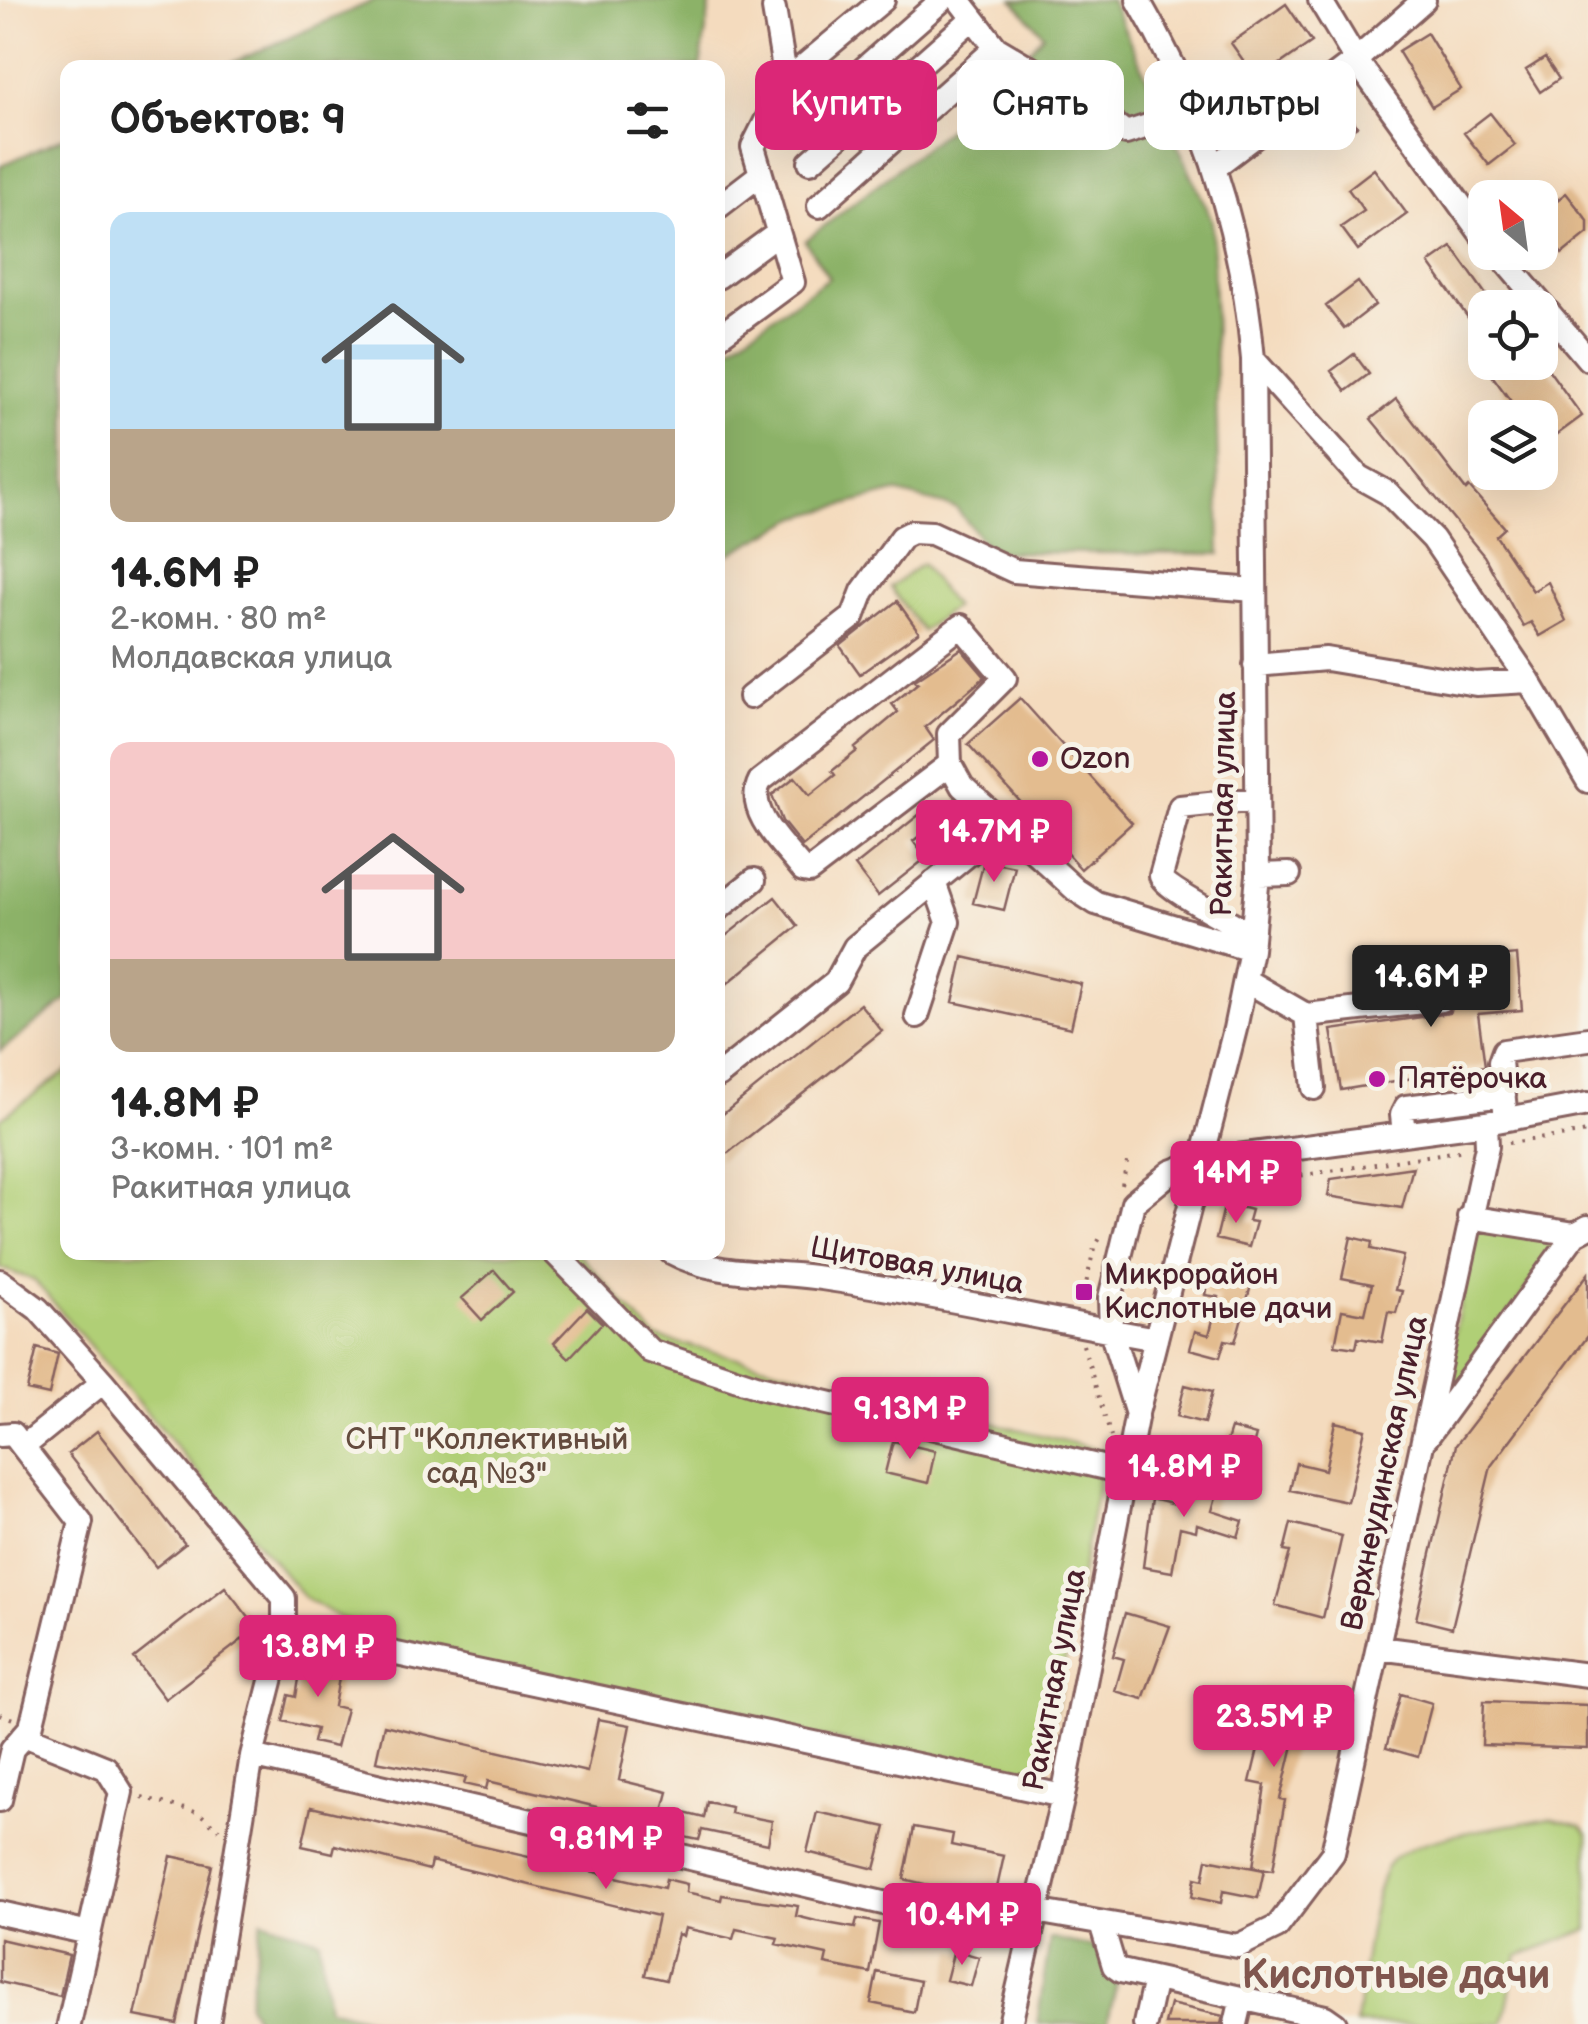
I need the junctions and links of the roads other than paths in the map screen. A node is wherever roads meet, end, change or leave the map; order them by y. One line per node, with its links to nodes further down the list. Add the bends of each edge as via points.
1 (883, 0): 10 (street)
2 (942, 0): 11 (street)
3 (1138, 0): 12 (street, Ракитная улица)
4 (1320, 0): 13 (street)
5 (1424, 0): 13 (street)
6 (774, 9): 9 (street)
7 (966, 9): 8 (street); 18 (street)
8 (996, 48): 14 (street, via 1126,134); 22 (street)
9 (782, 60)
10 (811, 60)
11 (874, 60)
12 (1172, 60)
13 (1356, 60): 23 (street)
14 (1144, 128)
15 (755, 143): 20 (street)
16 (1210, 150): 19 (street, Ракитная улица)
17 (1237, 150): 19 (street)
18 (810, 162)
19 (1216, 166): 29 (street, Ракитная улица, via 1248,305)
20 (761, 174): 21 (street); 24 (street)
21 (725, 202)
22 (819, 206)
23 (1468, 215)
24 (778, 233): 26 (street); 27 (street, via 793,282)
25 (1512, 270): 28 (street)
26 (725, 271)
27 (725, 332)
28 (1588, 359)
29 (1253, 360): 30 (street, Ракитная улица); 32 (street, via 1359,477 1388,493 1432,538)
30 (1255, 590): 31 (street, Ракитная улица); 33 (street, via 1014,571 932,534 912,532 902,536 852,616)
31 (1256, 664): 32 (street, via 1326,660 1476,684); 36 (street, Ракитная улица)
32 (1529, 681): 35 (street)
33 (750, 697)
34 (950, 764): 34 (street, via 810,871 763,820 756,791 760,781 962,626 1005,678 949,734); 37 (street, via 962,786)
35 (1588, 781)
36 (1257, 799): 39 (street, Ракитная улица); 43 (street, via 1177,809 1161,876 1168,888 1199,901)
37 (1003, 826): 41 (street); 43 (street, via 1096,903)
38 (1289, 874): 39 (street)
39 (1258, 875): 43 (street, Ракитная улица)
40 (754, 880): 42 (street)
41 (934, 882): 47 (street, via 948,922); 49 (street, via 855,947 836,982)
42 (725, 903)
43 (1251, 942): 44 (street, Ракитная улица)
44 (1245, 980): 46 (street); 55 (street, Ракитная улица)
45 (1442, 1000): 46 (street)
46 (1306, 1015): 50 (street)
47 (918, 1016)
48 (1588, 1039): 51 (street, Верхнеудинская улица, via 1504,1051)
49 (725, 1070)
50 (1314, 1088)
51 (1504, 1094): 53 (street, Верхнеудинская улица); 54 (street, via 1406,1107)
52 (1588, 1104): 53 (street)
53 (1493, 1129): 54 (street); 56 (street, Верхнеудинская улица)
54 (1404, 1134): 55 (street)
55 (1200, 1161): 61 (street, via 1170,1172 1133,1203 1110,1298); 62 (street, Ракитная улица)
56 (1469, 1217): 57 (street); 66 (street, Верхнеудинская улица)
57 (1581, 1230): 66 (street)
58 (562, 1260): 68 (street, via 650,1351 759,1387)
59 (686, 1260): 61 (street, Щитовая улица)
60 (0, 1281): 63 (street, via 38,1309)
61 (1111, 1331): 62 (street, Щитовая улица); 64 (street)
62 (1156, 1339): 64 (street, Ракитная улица)
63 (103, 1382): 67 (street); 69 (street, via 275,1584 287,1612)
64 (1137, 1413): 68 (street, Ракитная улица)
65 (0, 1435): 67 (street, via 12,1434)
66 (1422, 1443): 70 (street, Верхнеудинская улица)
67 (24, 1447): 72 (street, via 80,1522)
68 (1119, 1472): 74 (street, Ракитная улица)
69 (284, 1630): 73 (street); 74 (street)
70 (1380, 1648): 71 (street); 78 (street, Верхнеудинская улица, via 1334,1853 1277,1927 1238,1946)
71 (1588, 1675)
72 (24, 1735): 75 (street, via 12,1750); 79 (street, via 106,1768 121,1792)
73 (252, 1756): 80 (street); 84 (street)
74 (1063, 1796): 76 (street, Ракитная улица)
75 (0, 1800)
76 (1034, 1911): 78 (street, Верхнеудинская улица); 80 (street, Ракитная улица)
77 (0, 1913): 79 (street)
78 (1101, 1922): 81 (street, via 1114,1966)
79 (89, 1933): 83 (street)
80 (1029, 1937): 85 (street, Ракитная улица)
81 (1155, 1979): 82 (street); 86 (street)
82 (1242, 1998): 87 (street); 88 (street)
83 (69, 2024)
84 (208, 2024)
85 (1010, 2024)
86 (1145, 2024)
87 (1236, 2024)
88 (1335, 2024)

